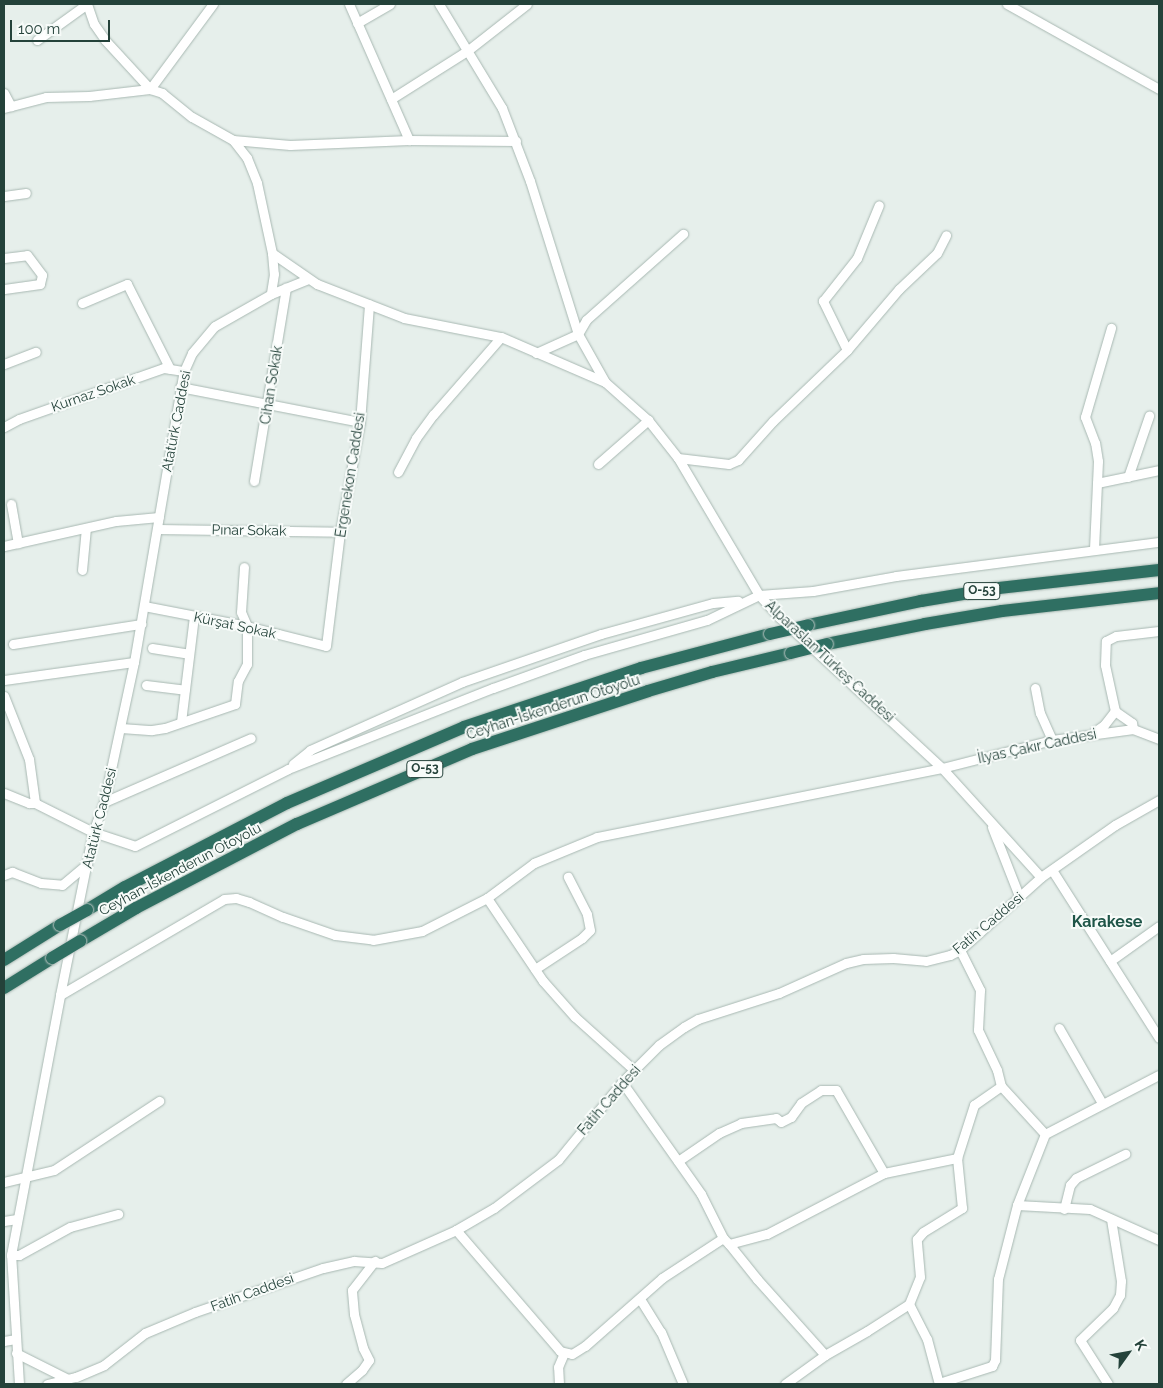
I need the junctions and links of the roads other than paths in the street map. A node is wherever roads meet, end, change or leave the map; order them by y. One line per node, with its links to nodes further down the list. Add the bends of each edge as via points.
1 (87, 4): 9 (street); 11 (street, via 94,24 105,40)
2 (213, 4): 11 (street)
3 (348, 4): 8 (street)
4 (390, 4): 8 (street)
5 (439, 4): 10 (street)
6 (527, 4): 10 (street)
7 (1007, 4): 12 (street)
8 (357, 23): 14 (street)
9 (37, 40)
10 (467, 51): 14 (street); 18 (street, via 502,108)
11 (150, 89): 15 (street, via 46,97); 16 (street, via 162,93 192,117)
12 (1159, 89)
13 (4, 93): 15 (street)
14 (391, 99): 17 (street)
15 (7, 107)
16 (233, 140): 17 (street, via 290,145); 24 (street, via 247,158 257,184)
17 (409, 140): 18 (street)
18 (516, 141): 33 (street)
19 (26, 193): 20 (street)
20 (4, 196)
21 (879, 205): 35 (street, via 857,258 823,301)
22 (683, 234): 33 (street, via 586,320)
23 (946, 235): 35 (street, via 937,253 899,289)
24 (272, 253): 26 (street); 29 (street, via 274,274)
25 (4, 258): 28 (street, via 26,255 42,275 40,284)
26 (308, 279): 27 (street, Atatürk Caddesi); 31 (street)
27 (286, 288): 29 (street, Atatürk Caddesi); 43 (street, Cihan Sokak)
28 (4, 290)
29 (271, 294): 40 (street, Atatürk Caddesi, via 215,326 197,346)
30 (82, 303): 39 (street, via 127,284)
31 (369, 304): 34 (street, via 404,318); 46 (street, Ergenekon Caddesi)
32 (1111, 328): 54 (street, via 1085,417 1095,442)
33 (578, 334): 37 (street); 41 (street)
34 (501, 337): 37 (street); 51 (street, via 433,415)
35 (847, 350): 48 (street, via 738,460 730,464)
36 (36, 352): 38 (street)
37 (536, 353): 41 (street)
38 (4, 364)
39 (170, 369): 40 (street, Kurnaz Sokak); 47 (street, Kurnaz Sokak, via 164,368)
40 (184, 371): 42 (street, Atatürk Caddesi)
41 (605, 382): 45 (street, Alparaslan Türkeş Caddesi)
42 (180, 387): 43 (street); 56 (street, Atatürk Caddesi)
43 (268, 403): 46 (street); 53 (street, Cihan Sokak)
44 (1148, 416): 52 (street)
45 (648, 420): 48 (street, Alparaslan Türkeş Caddesi); 49 (street)
46 (360, 422): 59 (street, Ergenekon Caddesi)
47 (4, 427)
48 (678, 458): 68 (street, Alparaslan Türkeş Caddesi)
49 (598, 464)
50 (1159, 470): 52 (street)
51 (398, 472)
52 (1128, 477): 54 (street)
53 (254, 481)
54 (1097, 483): 63 (street)
55 (10, 504): 61 (street)
56 (159, 517): 57 (street); 58 (street, Atatürk Caddesi)
57 (86, 528): 61 (street); 65 (street)
58 (157, 529): 59 (street, Pınar Sokak); 70 (street, Atatürk Caddesi)
59 (340, 532): 76 (street, Ergenekon Caddesi)
60 (1159, 542): 63 (street)
61 (18, 543): 62 (street)
62 (4, 546)
63 (1094, 549): 68 (street, via 896,576 813,591)
64 (244, 567): 73 (street, via 241,612)
65 (82, 570)
66 (1159, 570): 110 (highway, Ceyhan-İskenderun Otoyolu / O-53, bridge, via 999,588 808,625 641,668 464,727 287,803 125,887)
67 (1159, 593): 113 (highway, Ceyhan-İskenderun Otoyolu / O-53, bridge, via 1002,611 827,644 712,672 472,749 297,824 136,908)
68 (759, 595): 69 (street); 93 (street, Alparaslan Türkeş Caddesi)
69 (746, 601): 94 (street, via 707,620 584,655 494,688); 94 (street, via 713,603 601,634 462,682 310,750)
70 (144, 606): 71 (street, Kürşat Sokak); 72 (street, Atatürk Caddesi)
71 (194, 616): 73 (street, Kürşat Sokak); 78 (street)
72 (141, 624): 75 (street); 79 (street, Atatürk Caddesi)
73 (248, 626): 76 (street, Kürşat Sokak); 86 (street, via 247,664 238,681 235,704)
74 (1159, 631): 85 (street, via 1116,636 1106,641 1105,665)
75 (13, 644)
76 (326, 646)
77 (152, 648): 78 (street)
78 (189, 654): 83 (street)
79 (134, 662): 80 (street); 87 (street, Atatürk Caddesi)
80 (4, 680)
81 (146, 685): 83 (street)
82 (1035, 688): 92 (street, via 1040,713)
83 (185, 690): 86 (street)
84 (4, 696): 98 (street, via 29,760)
85 (1115, 711): 88 (street, via 1132,723); 89 (street, via 1104,725)
86 (181, 722): 87 (street, via 152,730)
87 (121, 728): 97 (street, Atatürk Caddesi)
88 (1133, 729): 89 (street, İlyas Çakır Caddesi); 91 (street)
89 (1090, 734): 92 (street, İlyas Çakır Caddesi)
90 (251, 738): 97 (street)
91 (1159, 739)
92 (1052, 740): 93 (street, İlyas Çakır Caddesi)
93 (942, 768): 99 (street, Alparaslan Türkeş Caddesi); 107 (street, İlyas Çakır Caddesi, via 597,837 534,863)
94 (288, 769): 100 (street, via 140,845)
95 (4, 793): 98 (street)
96 (1159, 800): 102 (street, Fatih Caddesi, via 1115,825)
97 (104, 802): 100 (street, Atatürk Caddesi)
98 (35, 803): 100 (street)
99 (989, 820): 105 (street, Alparaslan Türkeş Caddesi); 106 (street)
100 (93, 832): 101 (street, Atatürk Caddesi)
101 (87, 863): 103 (street, via 62,885 41,883 12,872); 114 (street, Atatürk Caddesi)
102 (1052, 870): 105 (street, Fatih Caddesi); 111 (street)
103 (4, 875)
104 (568, 877): 112 (street, via 587,914 590,930)
105 (1041, 877): 106 (street, Fatih Caddesi)
106 (1020, 896): 109 (street, Fatih Caddesi)
107 (487, 898): 112 (street); 114 (street, İlyas Çakır Caddesi, via 422,932 373,940 335,935 249,902 224,898)
108 (1159, 926): 111 (street)
109 (960, 950): 117 (street, Fatih Caddesi, via 938,960 871,958 846,963 779,993 698,1019 658,1045); 120 (street, via 980,990 978,1030 997,1070)
110 (4, 960)
111 (1110, 962): 116 (street)
112 (535, 969): 117 (street, via 575,1017)
113 (4, 988)
114 (60, 995): 128 (street, Atatürk Caddesi)
115 (1058, 1028): 122 (street)
116 (1159, 1038)
117 (634, 1070): 119 (street, Fatih Caddesi)
118 (1159, 1075): 122 (street)
119 (622, 1082): 126 (street); 136 (street, Fatih Caddesi, via 558,1160 494,1208)
120 (1000, 1086): 123 (street); 125 (street, via 974,1105)
121 (159, 1101): 128 (street, via 54,1170)
122 (1102, 1103): 123 (street)
123 (1045, 1134): 130 (street)
124 (1126, 1154): 131 (street, via 1076,1178 1070,1185)
125 (957, 1158): 127 (street); 142 (street, via 962,1208 922,1232 917,1239 920,1276)
126 (678, 1162): 127 (street, via 719,1133 740,1124 776,1118 781,1122 821,1090 836,1090); 138 (street, via 701,1194)
127 (884, 1173): 138 (street, via 767,1234)
128 (26, 1177): 129 (street); 133 (street, Atatürk Caddesi)
129 (4, 1182)
130 (1017, 1205): 131 (street); 155 (street, via 998,1279 995,1360 992,1366)
131 (1064, 1209): 134 (street, via 1090,1210)
132 (118, 1214): 139 (street, via 70,1227 19,1255)
133 (17, 1219): 135 (street); 139 (street, Atatürk Caddesi)
134 (1111, 1219): 137 (street); 156 (street, via 1121,1281 1120,1295 1113,1308 1080,1340)
135 (4, 1221)
136 (456, 1230): 140 (street, Fatih Caddesi, via 382,1263); 145 (street)
137 (1159, 1240)
138 (726, 1241): 141 (street, via 662,1278); 147 (street)
139 (9, 1253): 143 (street, Atatürk Caddesi)
140 (375, 1261): 148 (street, Fatih Caddesi, via 354,1261 323,1268 195,1312 145,1333 104,1365); 151 (street, via 352,1290 354,1314 369,1360)
141 (640, 1299): 145 (street, via 585,1346 572,1354); 153 (street, via 661,1332)
142 (909, 1304): 147 (street); 155 (street, via 926,1339)
143 (15, 1339): 144 (street); 146 (street, Atatürk Caddesi)
144 (4, 1341)
145 (564, 1352): 152 (street, via 558,1367)
146 (16, 1353): 148 (street); 149 (street, Atatürk Caddesi)
147 (825, 1354): 154 (street)
148 (68, 1378): 150 (street, Fatih Caddesi)
149 (19, 1384)
150 (46, 1384)
151 (346, 1384)
152 (559, 1384)
153 (683, 1384)
154 (785, 1384)
155 (939, 1384)
156 (1108, 1384)

